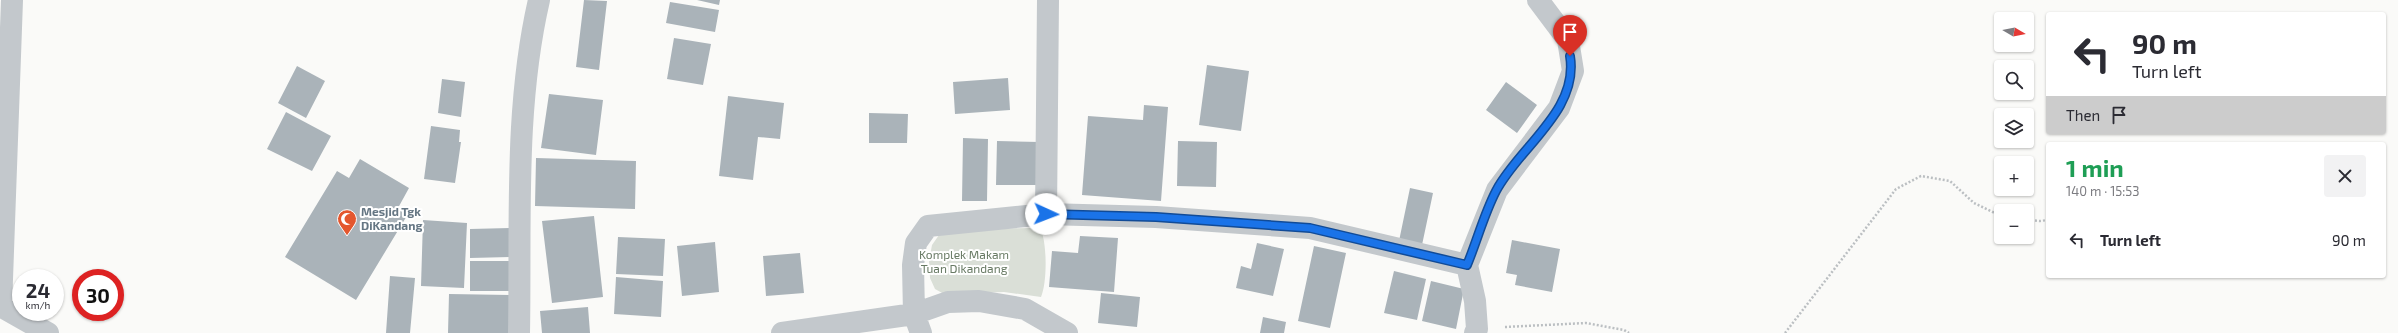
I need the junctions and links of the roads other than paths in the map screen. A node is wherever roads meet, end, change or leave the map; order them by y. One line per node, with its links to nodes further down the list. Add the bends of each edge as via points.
1 (12, 0): 7 (street)
2 (540, 0): 12 (street, via 534,23 522,124)
3 (1048, 0): 5 (street)
4 (1538, 0): 6 (street, via 1568,40 1572,71 1559,108 1497,190)
5 (1046, 214): 6 (street, via 1156,217 1310,228); 8 (street, via 928,226 916,243 913,265)
6 (1467, 265): 9 (street, via 1475,302)
7 (1, 306): 11 (street)
8 (918, 323): 10 (street); 13 (street, via 948,302 979,301 1025,309)
9 (1476, 331)
10 (791, 332)
11 (48, 333)
12 (519, 333)
13 (1067, 333)

